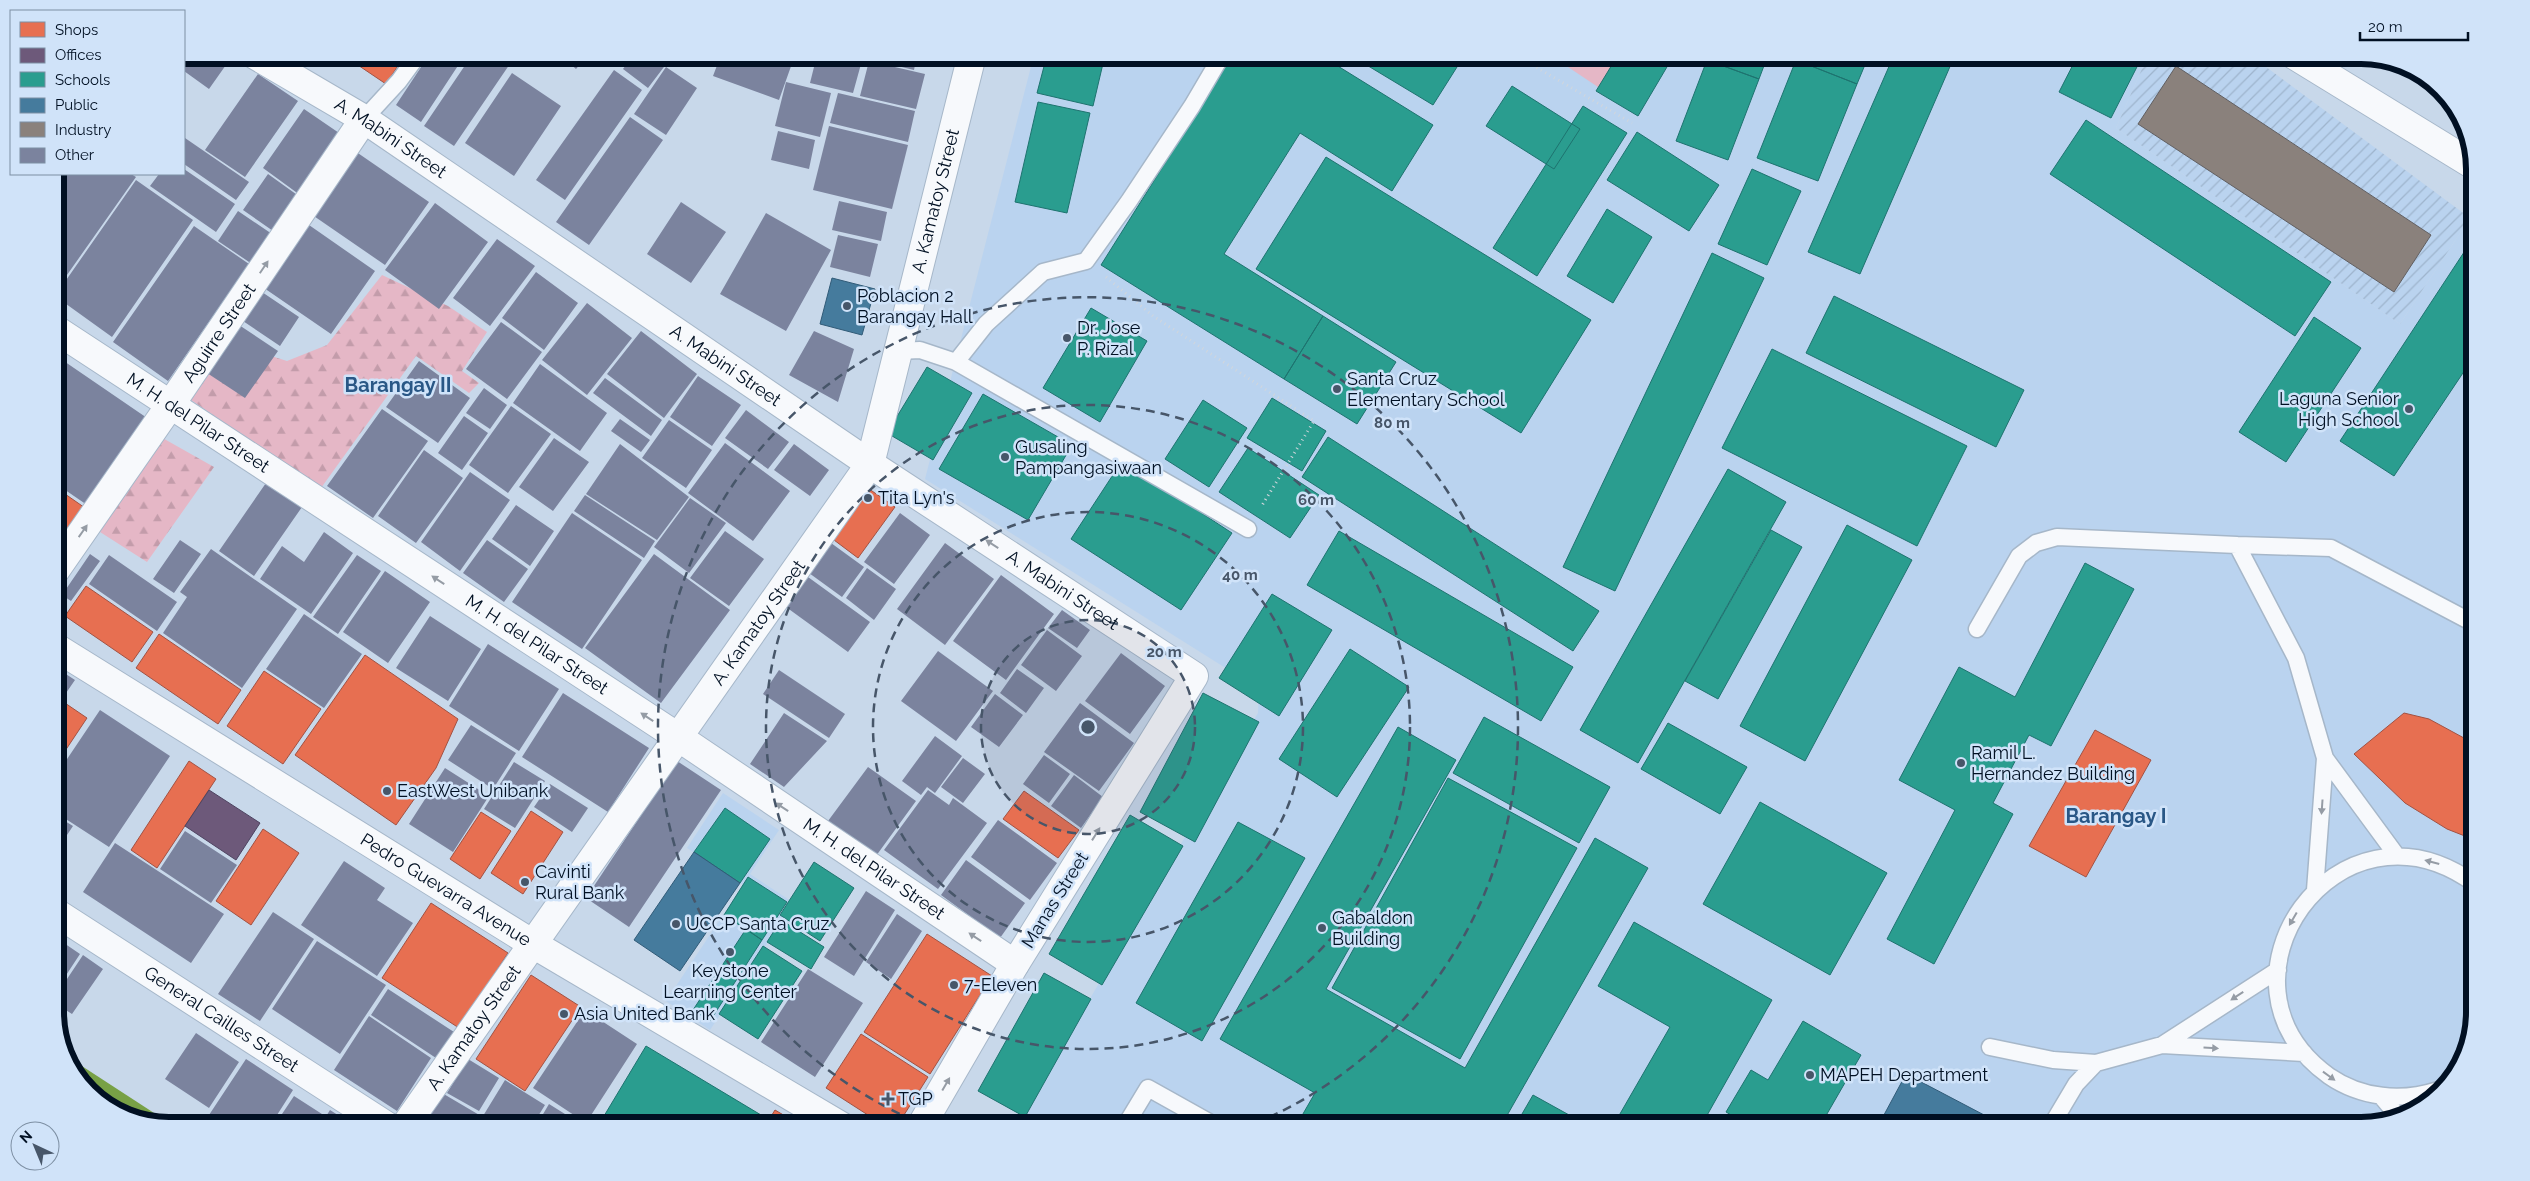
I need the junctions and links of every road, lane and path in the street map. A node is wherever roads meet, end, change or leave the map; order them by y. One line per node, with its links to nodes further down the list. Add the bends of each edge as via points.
1 (270, 64): 7 (street, A. Mabini Street)
2 (411, 64): 7 (lane)
3 (970, 64): 12 (street, A. Kamatoy Street)
4 (1217, 64): 10 (lane, via 1129,201)
5 (1530, 64): 8 (path)
6 (2309, 64): 9 (street)
7 (364, 119): 14 (street, Aguirre Street, one-way to 7); 15 (street, A. Mabini Street)
8 (1632, 123)
9 (2466, 160)
10 (1086, 261): 13 (lane, via 1043,272 986,324); 16 (path, via 1153,316 1314,421)
11 (64, 335): 14 (street, M. H. del Pilar Street)
12 (899, 351): 13 (lane, via 920,350); 15 (street, A. Kamatoy Street)
13 (956, 362): 16 (lane)
14 (171, 404): 18 (street, Aguirre Street, one-way to 14); 23 (street, M. H. del Pilar Street, one-way to 14)
15 (870, 464): 22 (street, A. Mabini Street, one-way to 15); 23 (street, A. Kamatoy Street)
16 (1248, 529)
17 (2237, 545): 19 (lane, via 2331,548); 20 (lane, via 2057,538 2036,544 2020,556); 24 (lane, via 2296,658)
18 (64, 558)
19 (2466, 619)
20 (1977, 629)
21 (64, 653): 29 (street, Pedro Guevarra Avenue)
22 (1194, 676): 30 (street, Manas Street, one-way to 22)
23 (678, 737): 29 (street, A. Kamatoy Street); 30 (street, M. H. del Pilar Street, one-way to 23)
24 (2325, 758): 25 (lane); 27 (lane, one-way to 27)
25 (2397, 856): 26 (lane, one-way to 25, via 2442,864); 27 (lane, via 2353,866)
26 (2466, 879)
27 (2315, 890): 31 (lane, one-way to 31, via 2289,926)
28 (64, 918): 39 (street, General Cailles Street)
29 (533, 944): 40 (street, A. Kamatoy Street); 41 (street, Pedro Guevarra Avenue)
30 (1015, 964): 42 (street, Manas Street, one-way to 30)
31 (2278, 970): 32 (lane, one-way to 32); 34 (lane, via 2283,1014)
32 (2162, 1045): 34 (lane, one-way to 34); 35 (lane)
33 (1990, 1047): 35 (lane, via 2053,1060)
34 (2304, 1053): 37 (lane, one-way to 37, via 2338,1082 2359,1092)
35 (2096, 1063): 45 (lane, via 2076,1084)
36 (2429, 1092): 37 (lane, via 2403,1097)
37 (2381, 1096): 38 (lane)
38 (2394, 1112)
39 (373, 1117)
40 (411, 1117)
41 (826, 1117)
42 (926, 1117)
43 (1130, 1117): 44 (lane, via 1148,1088)
44 (1200, 1117)
45 (2056, 1117)

